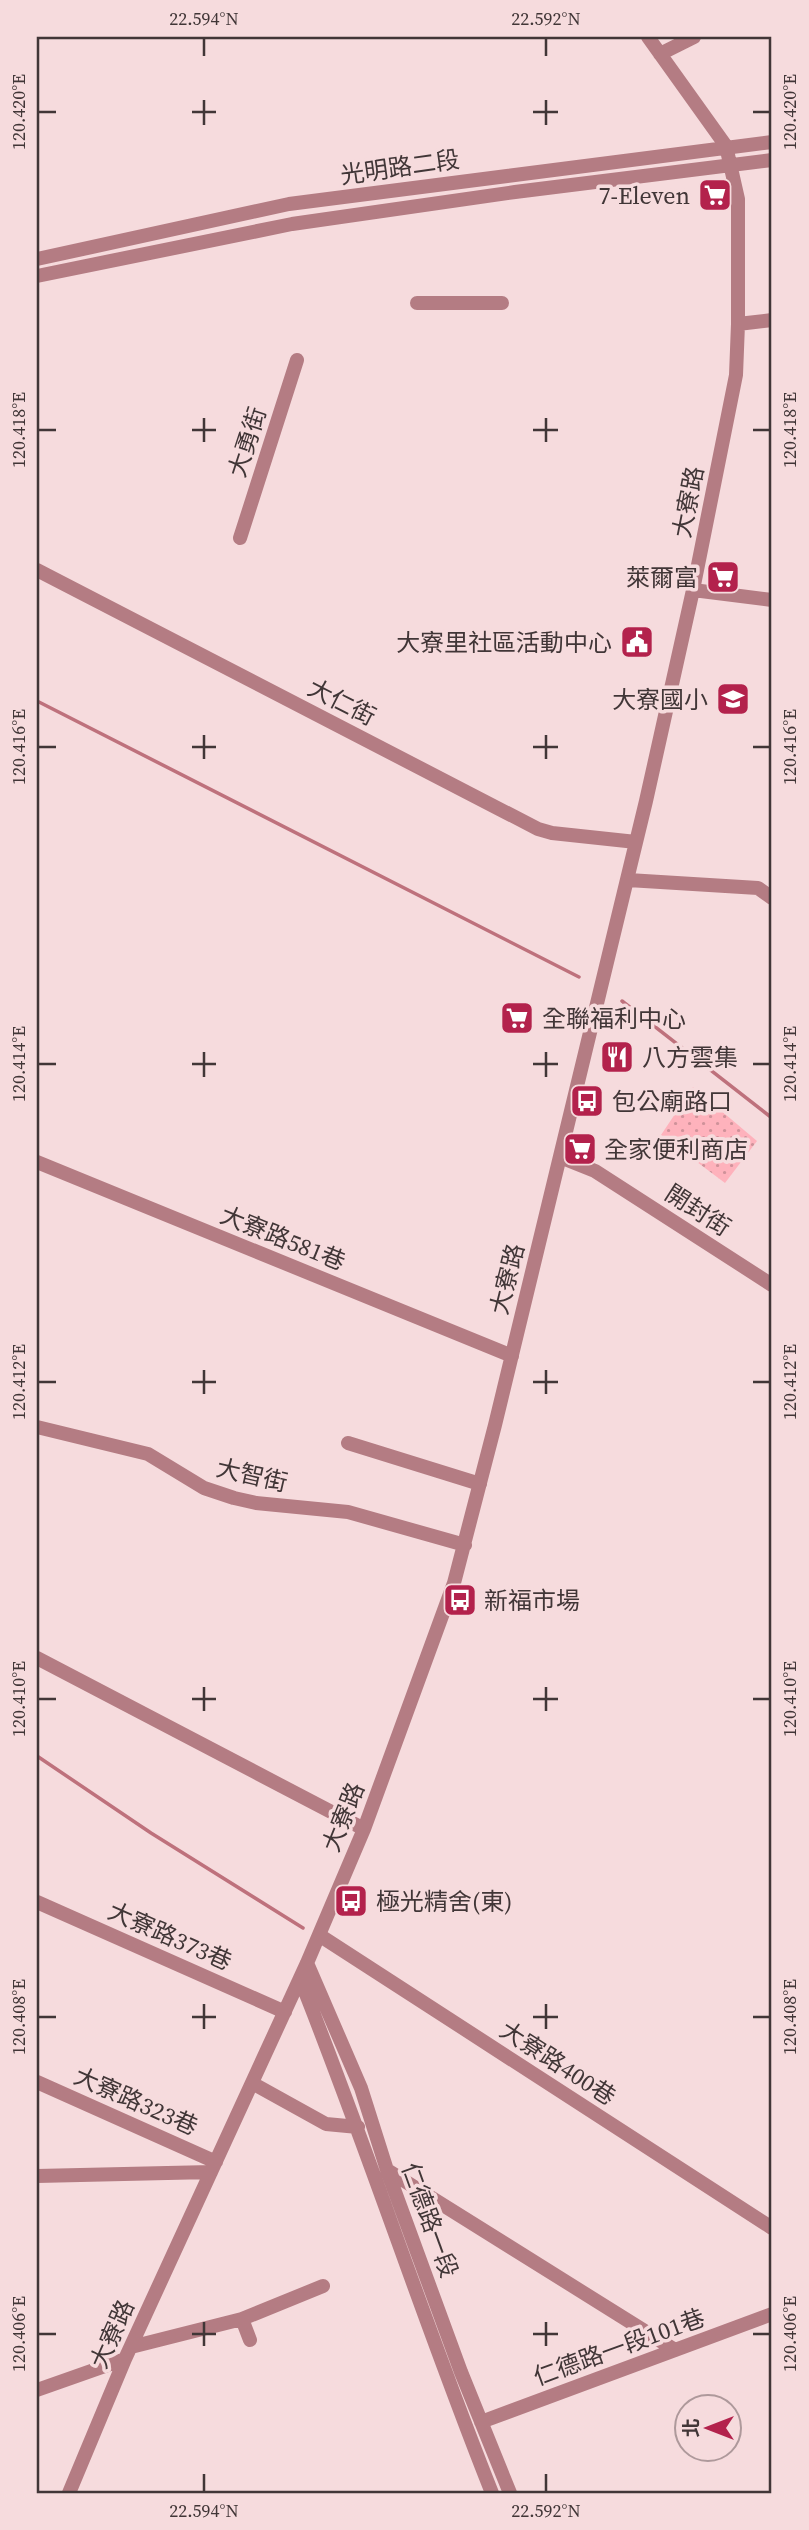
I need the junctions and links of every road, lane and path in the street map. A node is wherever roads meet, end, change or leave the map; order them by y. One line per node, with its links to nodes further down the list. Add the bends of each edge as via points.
1 (648, 37): 3 (street, 大寮路)
2 (694, 37): 3 (street)
3 (660, 54): 5 (street, 大寮路)
4 (772, 142): 5 (street, 光明路二段)
5 (726, 146): 7 (street, 大寮路); 8 (street, 光明路二段, via 289,204)
6 (772, 160): 7 (street, 光明路二段)
7 (731, 163): 9 (street, 光明路二段, via 292,224); 13 (street, 大寮路, via 738,199)
8 (37, 259)
9 (37, 276)
10 (417, 303): 11 (street)
11 (502, 303)
12 (772, 320): 13 (street)
13 (738, 324): 17 (street, 大寮路, via 736,375)
14 (297, 360): 15 (street, 大勇街)
15 (240, 538)
16 (37, 570): 19 (street, 大仁街, via 538,829)
17 (693, 590): 18 (street); 19 (street, 大寮路)
18 (772, 600)
19 (636, 842): 20 (street, 大寮路)
20 (628, 880): 21 (street, via 758,888); 22 (street, 大寮路)
21 (772, 898)
22 (560, 1157): 24 (street, 開封街, via 595,1171); 25 (street, 大寮路)
23 (37, 1162): 25 (street, 大寮路581巷)
24 (772, 1285)
25 (512, 1356): 28 (street, 大寮路)
26 (37, 1427): 29 (street, 大智街, via 148,1454 204,1488 233,1498 348,1512)
27 (348, 1443): 28 (street)
28 (480, 1484): 29 (street, 大寮路)
29 (465, 1545): 31 (street, 大寮路)
30 (37, 1658): 31 (street)
31 (363, 1829): 33 (street, 大寮路)
32 (37, 1902): 36 (street, 大寮路373巷)
33 (319, 1935): 34 (street, 大寮路); 43 (street, 大寮路400巷)
34 (307, 1963): 35 (street, 大寮路); 41 (street, 仁德路一段, via 361,2088)
35 (300, 1979): 36 (street, 大寮路); 39 (street, 仁德路一段)
36 (285, 2012): 38 (street, 大寮路)
37 (37, 2082): 40 (street, 大寮路323巷)
38 (252, 2083): 39 (street, via 326,2124); 40 (street, 大寮路)
39 (358, 2127): 53 (street, 仁德路一段, via 446,2378)
40 (214, 2167): 42 (street); 49 (street, 大寮路)
41 (387, 2170): 48 (street); 51 (street, 仁德路一段)
42 (37, 2176)
43 (772, 2228)
44 (323, 2286): 46 (street)
45 (772, 2314): 48 (street, 仁德路一段101巷)
46 (242, 2319): 47 (street); 49 (street)
47 (250, 2340)
48 (675, 2350): 51 (street, 仁德路一段101巷)
49 (128, 2353): 50 (street); 52 (street, 大寮路)
50 (37, 2390)
51 (481, 2422): 54 (street, 仁德路一段)
52 (69, 2493)
53 (492, 2493)
54 (510, 2493)

